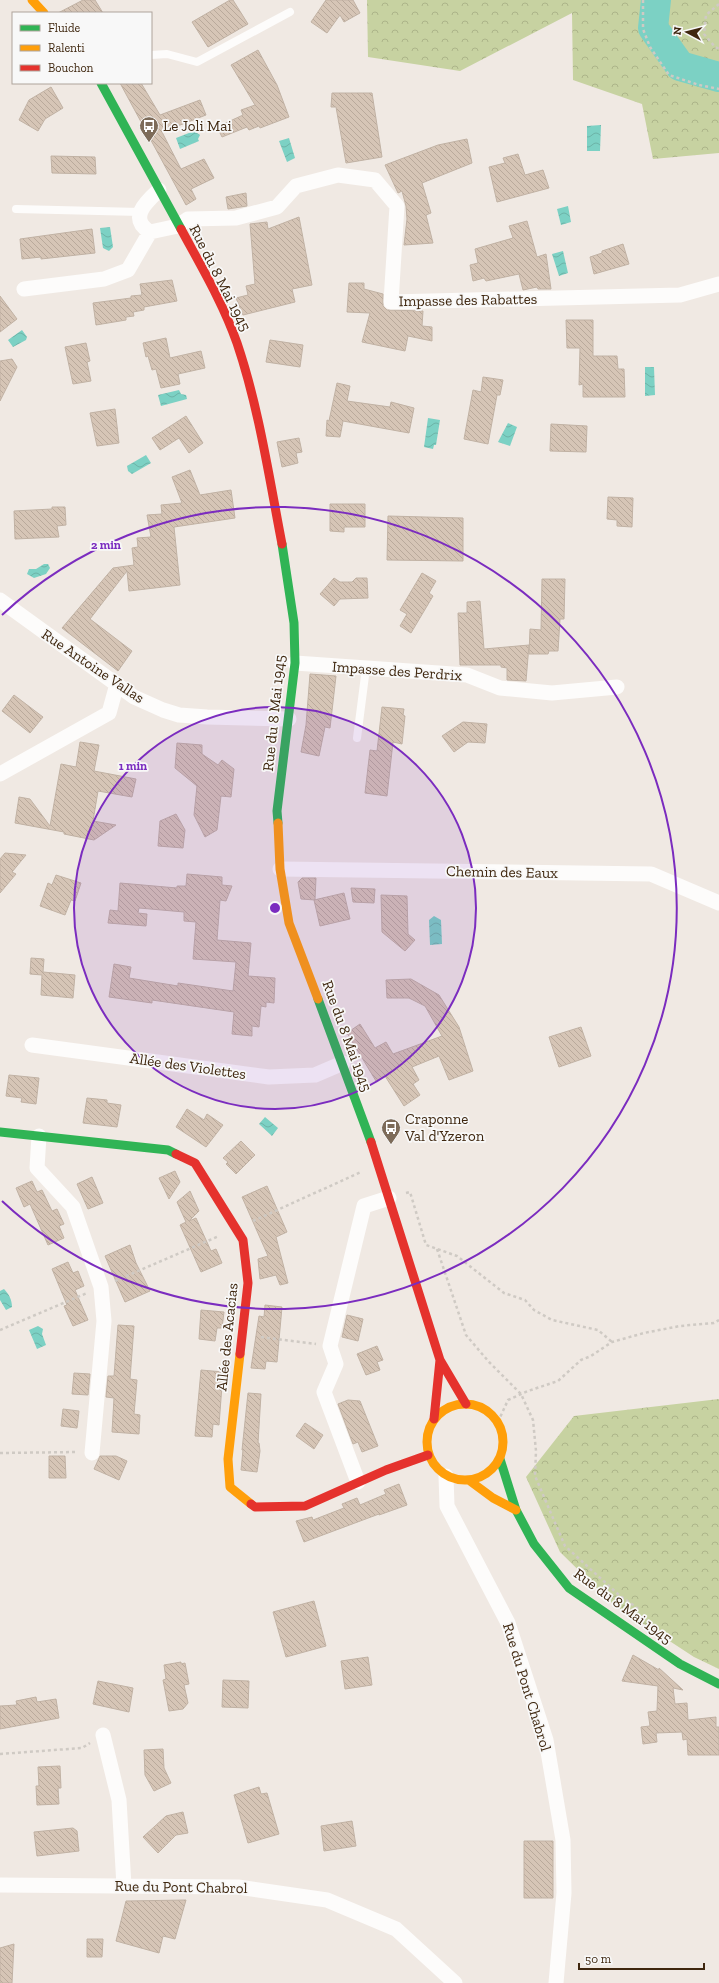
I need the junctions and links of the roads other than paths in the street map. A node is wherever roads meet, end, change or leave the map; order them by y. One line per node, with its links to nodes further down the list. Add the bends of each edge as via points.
1 (32, 0): 2 (main road)
2 (43, 12)
3 (290, 12): 4 (lane, via 197,62 167,54)
4 (152, 55)
5 (102, 84): 6 (main road, Rue du 8 Mai 1945)
6 (159, 190): 8 (street, via 145,202); 9 (main road, Rue du 8 Mai 1945)
7 (16, 209): 8 (lane)
8 (140, 212): 10 (street, via 143,228)
9 (178, 226): 10 (street); 11 (street, Impasse des Rabattes, via 188,219 236,218 277,207 296,186 338,175 375,180 397,206 390,302 680,295); 14 (main road, Rue du 8 Mai 1945, via 221,304 237,343 254,401 288,576 294,623)
10 (150, 232): 12 (street, via 128,270 104,280)
11 (719, 284)
12 (24, 290)
13 (0, 600): 16 (street, Rue Antoine Vallas)
14 (295, 663): 15 (street, Impasse des Perdrix); 18 (main road, Rue du 8 Mai 1945)
15 (366, 668): 17 (street, Impasse des Perdrix, via 467,675 500,688 552,693); 19 (lane)
16 (118, 684): 18 (street, Rue Antoine Vallas, via 134,697 179,714 207,718); 20 (street, via 109,713)
17 (617, 687)
18 (289, 719): 21 (main road, Rue du 8 Mai 1945, via 277,811)
19 (358, 738)
20 (0, 774)
21 (280, 869): 22 (street, Chemin des Eaux, via 651,874); 24 (main road, Rue du 8 Mai 1945, via 289,923)
22 (719, 903)
23 (32, 1045): 24 (street, Allée des Violettes, via 269,1077 315,1075)
24 (343, 1064): 27 (main road, Rue du 8 Mai 1945)
25 (0, 1132): 26 (main road, Allée des Acacias)
26 (39, 1136): 31 (street, via 37,1168 73,1207 101,1287 104,1321); 36 (main road, Allée des Acacias, via 168,1150 195,1163 243,1240 248,1284 228,1459 230,1487 255,1507 305,1506)
27 (389, 1198): 28 (main road, Rue du 8 Mai 1945); 36 (street, via 364,1206 330,1346 336,1364 324,1392)
28 (440, 1360): 29 (main road, Rue du 8 Mai 1945); 30 (main road, Rue du 8 Mai 1945)
29 (466, 1404): 30 (main road, via 454,1405 443,1410); 33 (main road, via 490,1412 498,1422 503,1434)
30 (434, 1419): 32 (main road, via 428,1430)
31 (92, 1453)
32 (428, 1455): 34 (main road, via 439,1471); 36 (main road, Allée des Acacias)
33 (500, 1459): 35 (main road, via 482,1477); 37 (main road, Rue du 8 Mai 1945)
34 (446, 1476): 35 (main road); 43 (street, Rue du Pont Chabrol, via 447,1506 508,1623 546,1740 563,1840 564,1893)
35 (470, 1481): 37 (main road, via 493,1498)
36 (358, 1482)
37 (516, 1510): 38 (main road, Rue du 8 Mai 1945, via 534,1544 569,1588 680,1664)
38 (719, 1684)
39 (103, 1735): 41 (street, via 120,1800)
40 (0, 1885): 41 (street, Rue du Pont Chabrol)
41 (124, 1886): 42 (street, Rue du Pont Chabrol, via 238,1887 327,1900 396,1929)
42 (455, 1983)
43 (556, 1983)

